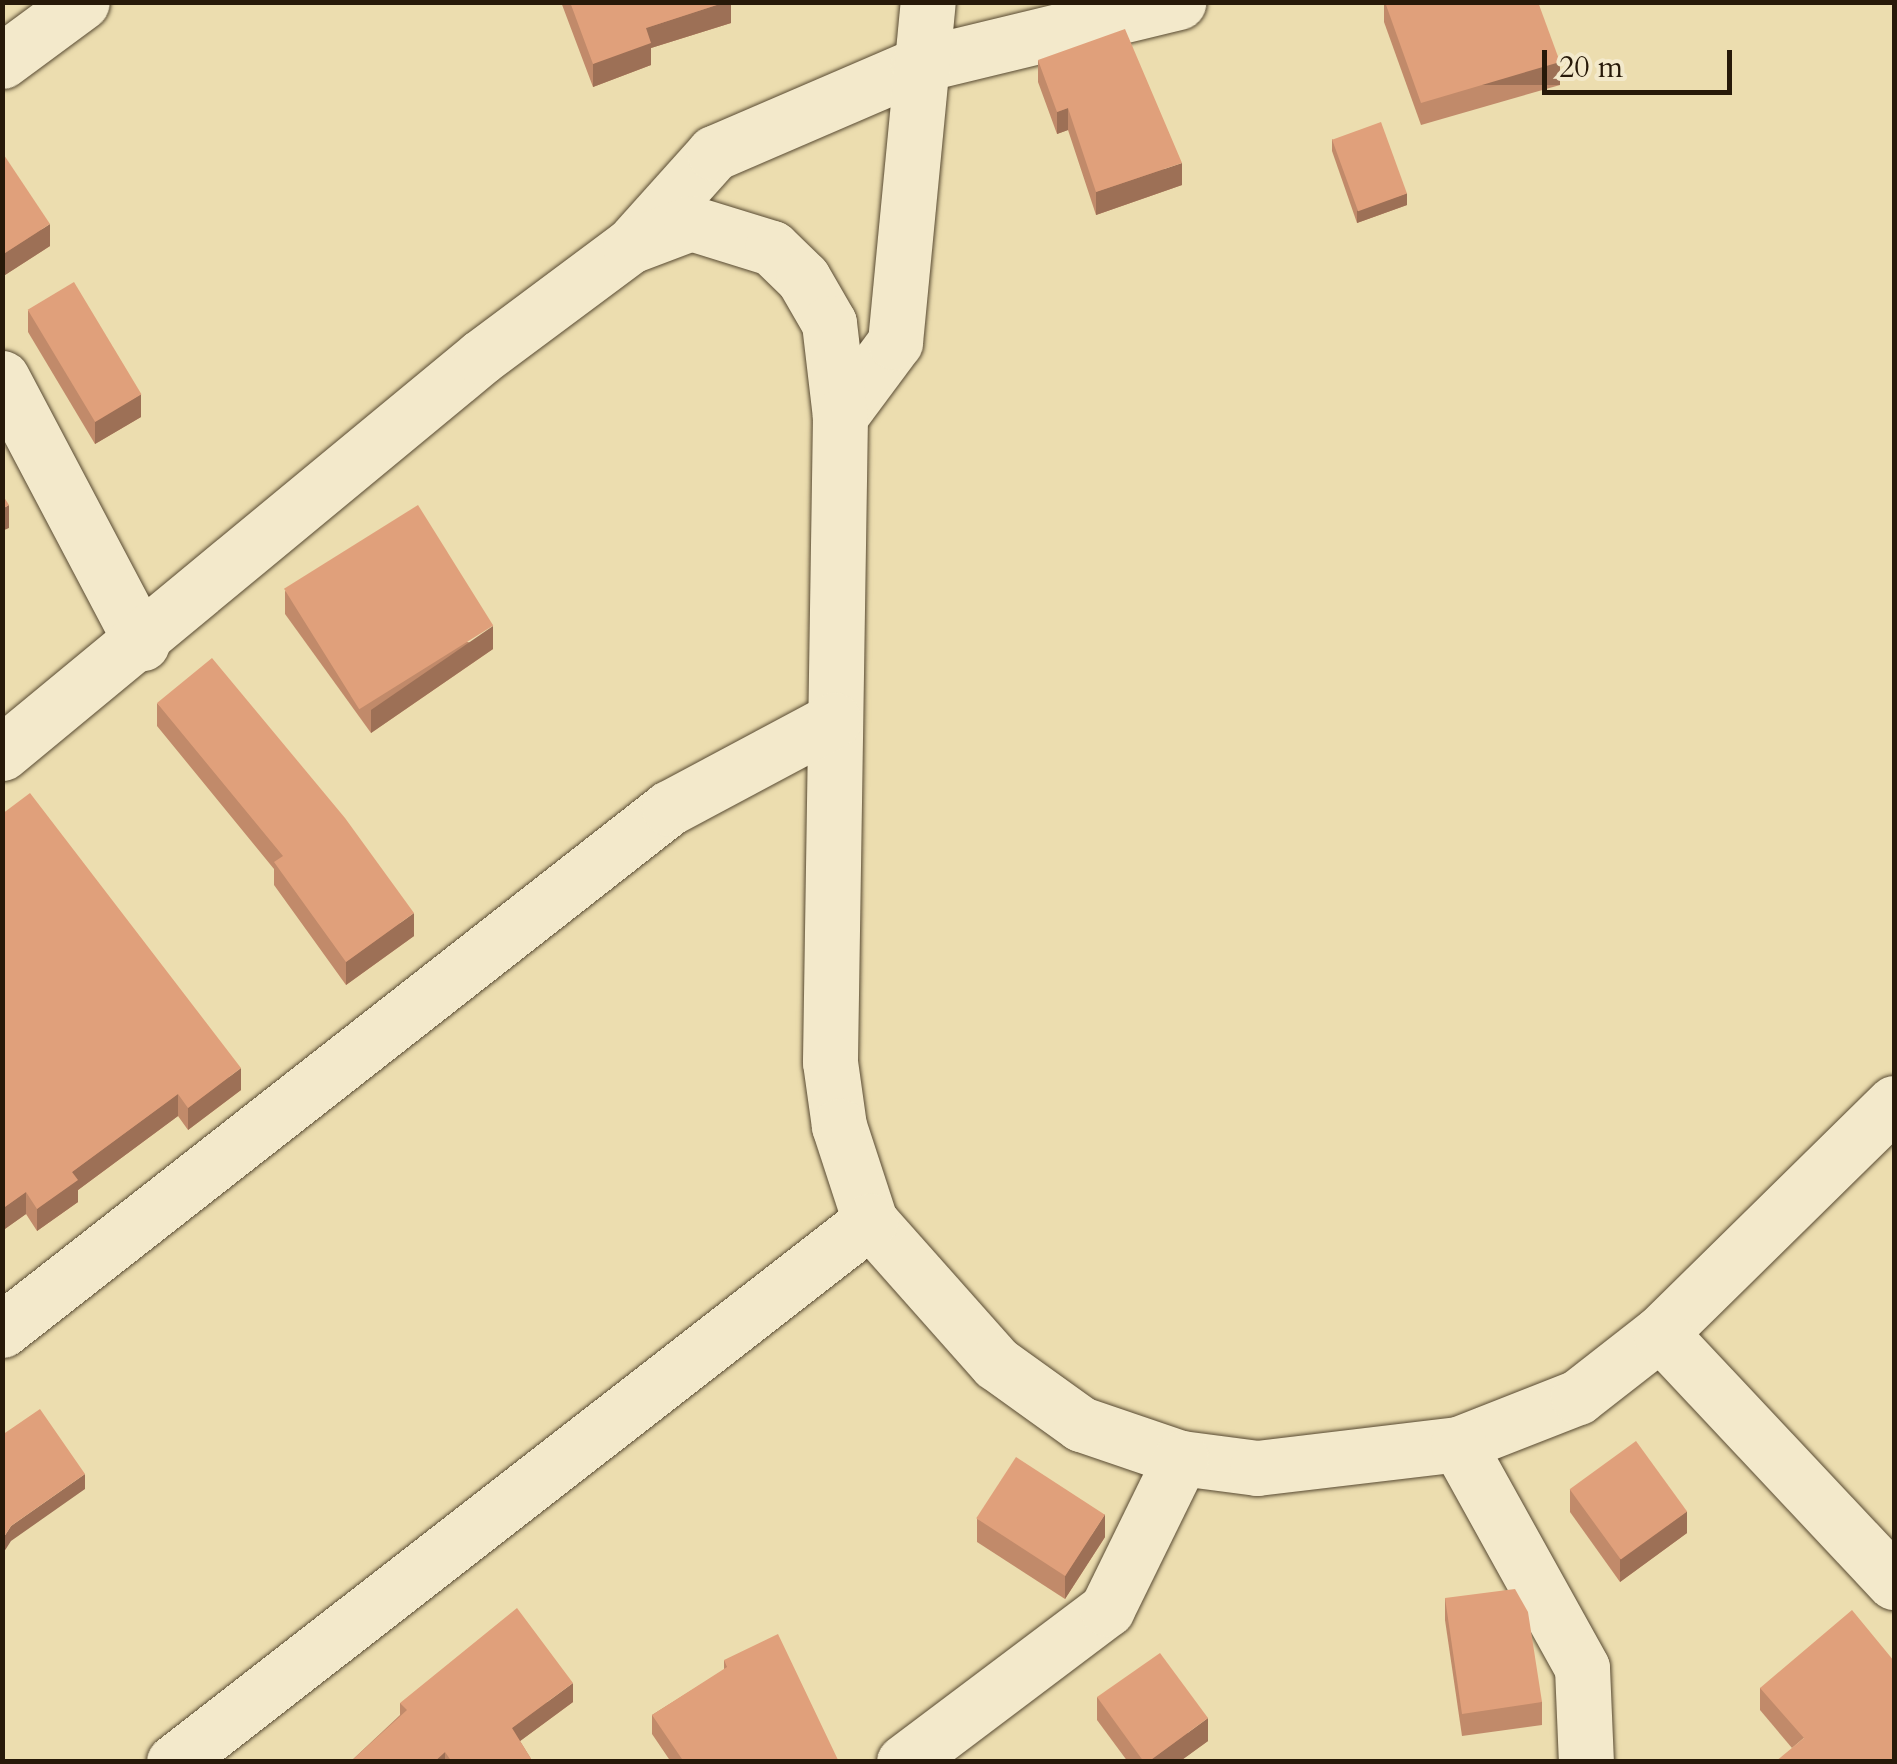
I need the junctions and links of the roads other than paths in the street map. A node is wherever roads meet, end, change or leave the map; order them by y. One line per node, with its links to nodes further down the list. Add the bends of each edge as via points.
1 (82, 2): 4 (street)
2 (928, 2): 5 (street)
3 (1178, 2): 5 (street)
4 (2, 61)
5 (918, 64): 6 (street, via 714,153); 8 (street, via 896,342)
6 (630, 246): 8 (street, via 692,223 772,248 802,278 829,323); 9 (street, via 480,357)
7 (2, 378): 9 (street)
8 (840, 416): 10 (street)
9 (142, 643): 11 (street)
10 (834, 720): 13 (street, via 830,1062 839,1126); 14 (street, via 670,808)
11 (2, 753)
12 (1894, 1103): 15 (street)
13 (870, 1220): 17 (street, via 996,1363 1082,1424); 19 (street)
14 (2, 1330)
15 (1660, 1333): 16 (street, via 1578,1398); 18 (street)
16 (1458, 1444): 17 (street, via 1257,1468); 21 (street, via 1582,1668)
17 (1180, 1458): 20 (street, via 1107,1609)
18 (1894, 1582)
19 (174, 1762)
20 (904, 1762)
21 (1586, 1762)

